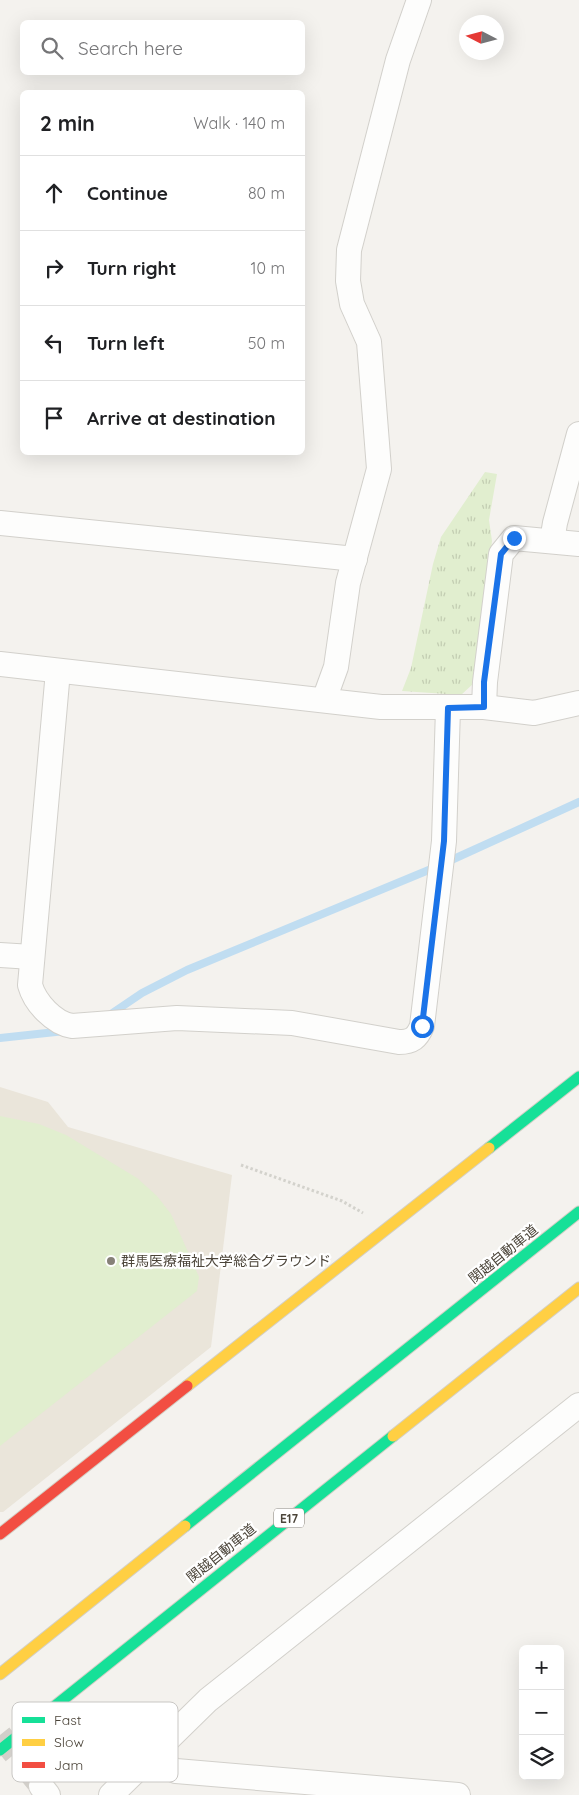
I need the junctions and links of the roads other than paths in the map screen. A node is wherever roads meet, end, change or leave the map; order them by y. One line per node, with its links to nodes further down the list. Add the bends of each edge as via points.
1 (418, 0): 6 (street, via 398,60 349,250 348,281 352,304 369,342 379,470)
2 (579, 434): 4 (street)
3 (0, 523): 6 (street)
4 (552, 541): 5 (street); 11 (street, via 514,538 501,554 484,682)
5 (579, 544)
6 (355, 559): 9 (street, via 348,583 336,667)
7 (0, 664): 8 (street)
8 (58, 671): 9 (street); 14 (street)
9 (324, 700): 12 (street, via 381,707)
10 (579, 702): 11 (street, via 534,713)
11 (484, 707): 12 (street)
12 (448, 708): 14 (street, via 442,861 422,1026 414,1039 399,1042 292,1023 187,1018 65,1025 56,1021 34,997 30,985)
13 (0, 955): 14 (street)
14 (32, 957)
15 (579, 1077): 19 (main road)
16 (579, 1212): 20 (main road, 関越自動車道)
17 (579, 1288): 21 (main road, 関越自動車道 / E17)
18 (579, 1405): 22 (street, via 208,1700)
19 (0, 1534)
20 (0, 1674)
21 (60, 1702)
22 (178, 1730)
23 (12, 1740): 24 (main road, 関越自動車道 / E17)
24 (0, 1750)
25 (178, 1771): 28 (street)
26 (125, 1782): 27 (street)
27 (111, 1795)
28 (458, 1795)

